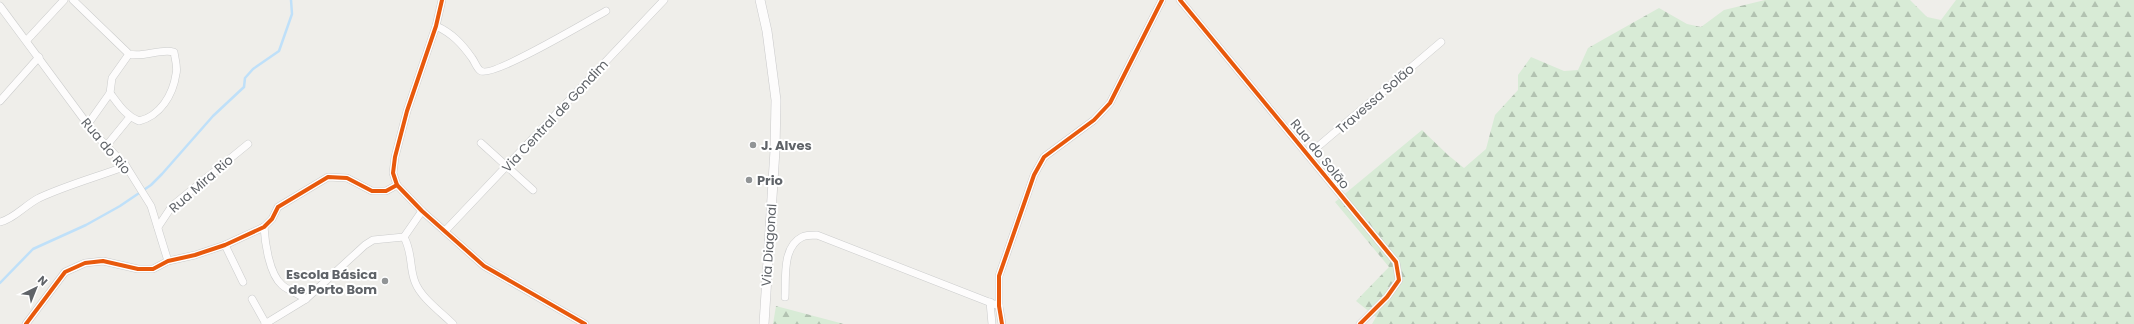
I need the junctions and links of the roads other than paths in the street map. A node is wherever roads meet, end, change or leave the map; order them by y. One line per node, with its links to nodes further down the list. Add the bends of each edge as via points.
1 (64, 0): 11 (street)
2 (73, 0): 13 (street)
3 (442, 0): 10 (street)
4 (664, 0): 24 (street, Via Central de Gondim)
5 (760, 0): 45 (main road, Via Diagonal, via 767,31 776,100)
6 (1162, 0): 40 (street, via 1110,103 1094,120 1044,157 1034,175 999,276)
7 (1180, 0): 22 (street, Rua do Solão)
8 (0, 6): 11 (street, Rua do Rio)
9 (606, 11): 10 (street, via 506,66 487,73 480,71 462,43)
10 (436, 26): 25 (street, via 407,111 395,156 393,173)
11 (27, 40): 14 (street, Rua do Rio)
12 (1441, 42): 22 (street, Travessa Solão)
13 (129, 54): 15 (street, via 112,78); 17 (street, via 138,56 174,52 177,74 156,115 139,121)
14 (39, 57): 16 (street); 18 (street, Rua do Rio)
15 (110, 93): 17 (street); 18 (street)
16 (0, 101)
17 (130, 117): 21 (street)
18 (88, 124): 21 (street, Rua do Rio)
19 (481, 142): 24 (street)
20 (248, 144): 29 (street, Rua Mira Rio, via 172,206)
21 (106, 145): 23 (street, Rua do Rio)
22 (1308, 155): 48 (street, Rua do Solão, via 1396,262 1399,280 1387,297)
23 (126, 166): 28 (street, via 86,178 48,194 28,203 7,221); 29 (street, Rua do Rio, via 151,206)
24 (507, 166): 26 (street); 31 (street, Via Central de Gondim)
25 (397, 185): 27 (street); 30 (street, via 386,191 372,191 347,178 328,176 278,207)
26 (533, 190)
27 (422, 211): 31 (street); 32 (street)
28 (0, 222)
29 (158, 227): 34 (street, Rua do Rio)
30 (264, 227): 33 (street); 38 (street, via 265,245 275,276 282,285)
31 (445, 231): 44 (street, via 484,266)
32 (404, 237): 38 (street, via 373,240 365,245); 43 (street, via 410,249 416,283 426,298)
33 (225, 245): 34 (street); 35 (street)
34 (168, 261): 41 (street, via 153,269 138,269 103,261 85,263 65,272)
35 (243, 282)
36 (785, 297): 39 (street, via 786,265 791,245 803,237 817,235)
37 (252, 299): 42 (street)
38 (306, 299): 42 (street)
39 (990, 302): 40 (street); 46 (street)
40 (999, 306): 47 (street)
41 (26, 324)
42 (266, 324)
43 (453, 324)
44 (585, 324)
45 (764, 324)
46 (992, 324)
47 (1002, 324)
48 (1360, 324)

